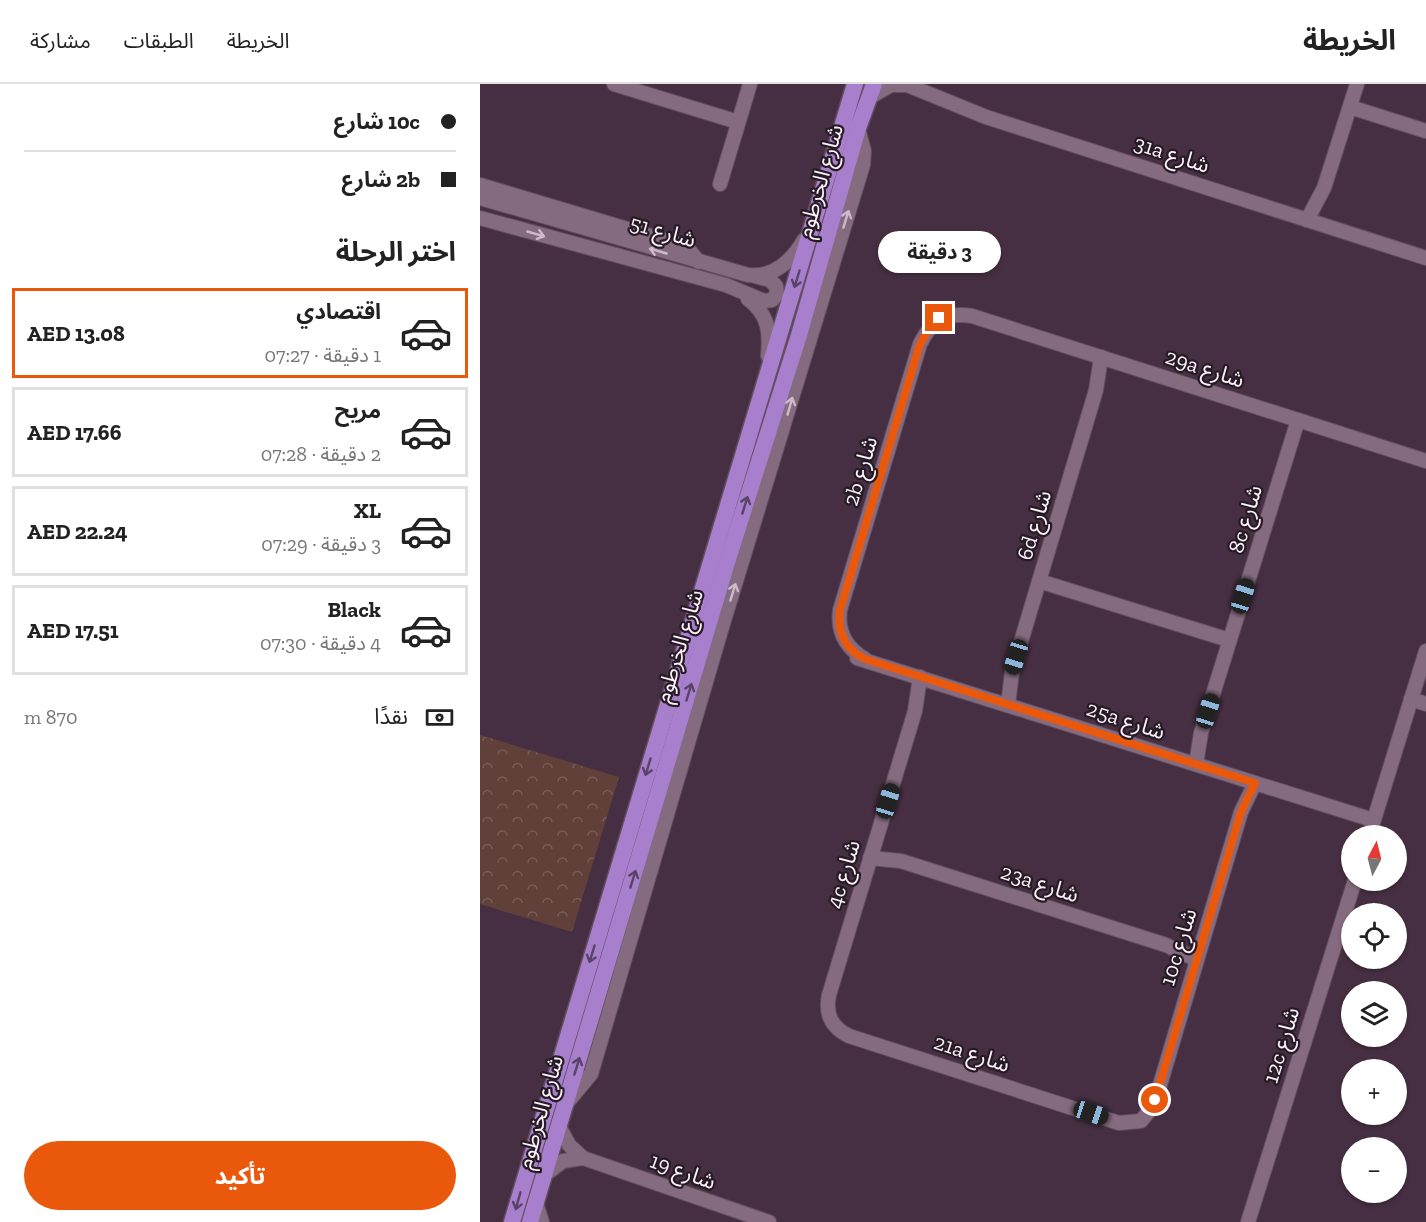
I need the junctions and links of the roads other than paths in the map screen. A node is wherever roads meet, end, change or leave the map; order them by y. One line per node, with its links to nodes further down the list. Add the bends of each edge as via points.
1 (614, 84): 8 (street)
2 (750, 84): 8 (street)
3 (906, 84): 6 (street, 31a شارع); 16 (street, 31a شارع, via 986,117)
4 (1357, 84): 7 (street)
5 (854, 86): 13 (main road, via 862,99 844,151); 17 (main road, شارع الخرطوم)
6 (872, 90): 9 (main road, شارع الخرطوم)
7 (1350, 107): 10 (street); 16 (street)
8 (738, 122): 11 (street)
9 (858, 128): 13 (main road, شارع الخرطوم); 31 (street, one-way to 9, via 863,165)
10 (1426, 131)
11 (720, 184)
12 (480, 185): 19 (street, via 675,243 688,249)
13 (839, 192): 27 (main road, شارع الخرطوم, one-way to 13, via 800,335)
14 (484, 202): 19 (street, شارع 51, one-way to 14)
15 (480, 218): 21 (street, شارع 51, one-way to 21)
16 (1312, 222): 18 (street, 31a شارع)
17 (815, 223): 20 (street, via 788,261 770,273); 24 (main road, شارع الخرطوم, one-way to 24)
18 (1426, 258)
19 (701, 264): 20 (street, شارع 51)
20 (755, 276): 21 (street, via 776,286 777,294 772,300 764,301)
21 (726, 285): 24 (street, شارع 51, via 756,305 766,320 770,333)
22 (938, 315): 23 (street, 29a شارع, via 952,309); 30 (street, 2b شارع, via 922,328 834,622)
23 (1106, 358): 25 (street, 29a شارع); 28 (street, 6d شارع)
24 (766, 377): 27 (main road, شارع الخرطوم)
25 (1298, 420): 26 (street, 29a شارع); 32 (street, 8c شارع)
26 (1426, 461)
27 (720, 557): 29 (main road, شارع الخرطوم); 52 (main road, شارع الخرطوم, one-way to 52)
28 (1039, 581): 32 (street); 36 (street, 6d شارع)
29 (716, 604): 31 (main road); 46 (main road, شارع الخرطوم, one-way to 29)
30 (838, 635): 34 (street, 25a شارع, via 846,653)
31 (720, 636): 46 (street, via 591,1074)
32 (1229, 640): 38 (street, 8c شارع)
33 (1426, 651): 35 (street)
34 (925, 678): 36 (street, 25a شارع); 42 (street, 4c شارع)
35 (1411, 699): 37 (street); 40 (street)
36 (1003, 703): 38 (street, 25a شارع)
37 (1426, 704)
38 (1191, 763): 39 (street, 25a شارع)
39 (1250, 781): 40 (street, 25a شارع); 44 (street, 10c شارع)
40 (1373, 820): 41 (street)
41 (1372, 825)
42 (872, 852): 44 (street, 23a شارع); 45 (street, 4c شارع, via 829,995)
43 (1351, 891): 56 (street, 12c شارع)
44 (1198, 955): 47 (street, 10c شارع, via 1152,1110)
45 (828, 1017): 47 (street, 21a شارع, via 849,1036 1109,1119)
46 (566, 1104): 48 (main road, شارع الخرطوم)
47 (1139, 1118)
48 (560, 1128): 49 (street, via 569,1145); 50 (main road, شارع الخرطوم)
49 (583, 1158): 50 (street, via 563,1161); 55 (street, شارع 19)
50 (547, 1173): 51 (main road, شارع الخرطوم)
51 (536, 1203): 53 (main road, شارع الخرطوم); 54 (street)
52 (512, 1222)
53 (530, 1222)
54 (542, 1222)
55 (769, 1222)
56 (1248, 1222)

